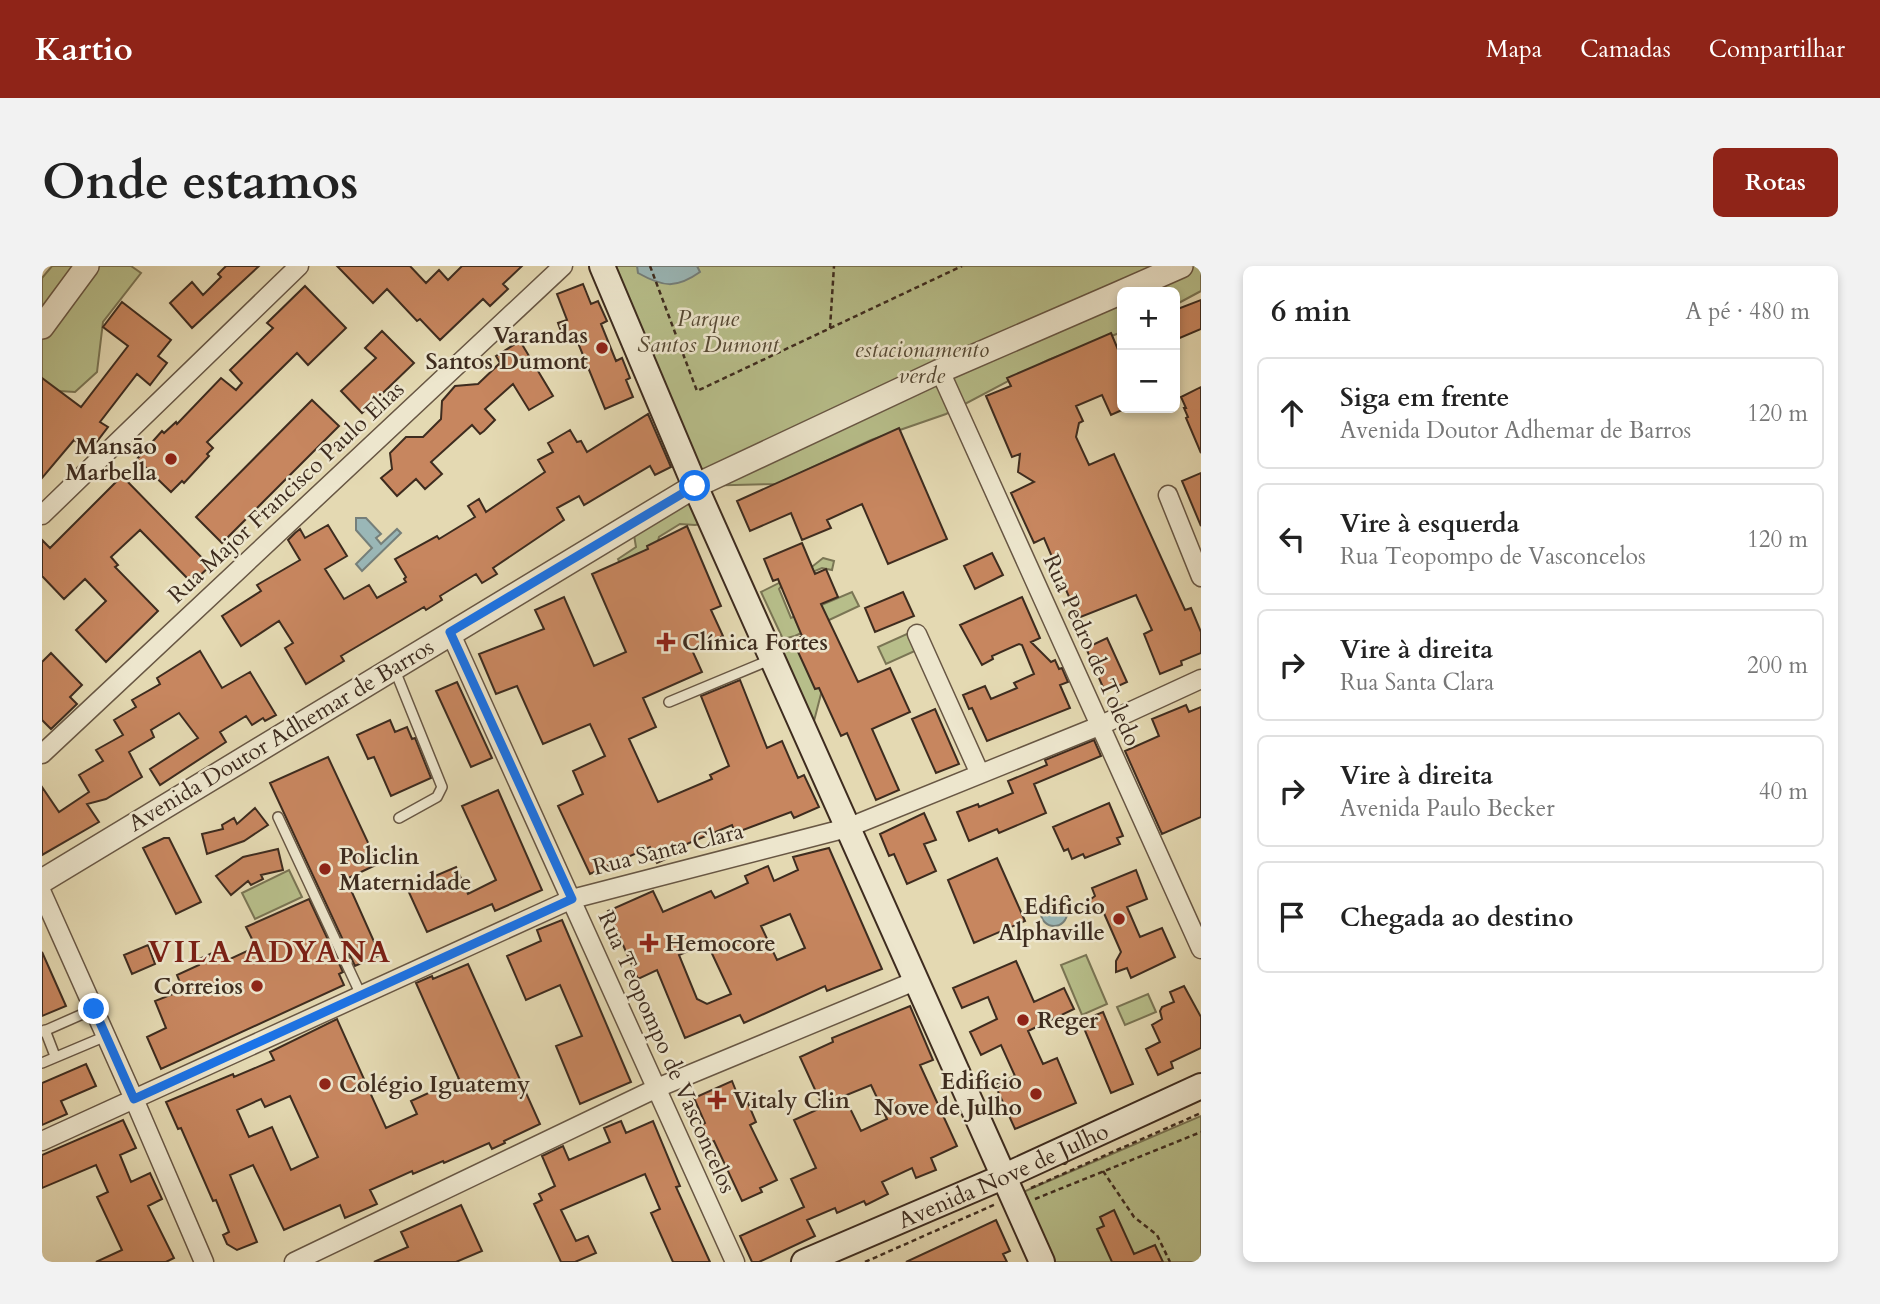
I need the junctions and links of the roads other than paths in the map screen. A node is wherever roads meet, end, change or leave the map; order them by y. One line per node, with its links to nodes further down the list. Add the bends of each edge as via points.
1 (88, 266): 8 (street)
2 (299, 266): 12 (street)
3 (563, 266): 21 (street, Rua Major Francisco Paulo Elias)
4 (602, 266): 10 (main road)
5 (1181, 266): 6 (street, Avenida Doutor Adhemar de Barros)
6 (1133, 287)
7 (1117, 294): 9 (street, Avenida Doutor Adhemar de Barros)
8 (42, 327)
9 (940, 371): 10 (street, Avenida Doutor Adhemar de Barros); 20 (street, Rua Pedro de Toledo)
10 (695, 486): 14 (street, Avenida Doutor Adhemar de Barros); 16 (main road)
11 (1168, 495): 13 (street)
12 (42, 515)
13 (1201, 577)
14 (450, 632): 17 (street, Avenida Doutor Adhemar de Barros); 28 (street, Rua Teopompo de Vasconcelos)
15 (917, 634): 22 (street)
16 (772, 660): 19 (lane); 25 (main road)
17 (393, 667): 24 (lane, via 442,787 437,797); 26 (street, Avenida Doutor Adhemar de Barros)
18 (1201, 679): 20 (street, Rua Santa Clara)
19 (670, 702)
20 (1099, 726): 22 (street, Rua Santa Clara); 29 (street, Rua Pedro de Toledo)
21 (42, 754)
22 (980, 774): 25 (street, Rua Santa Clara)
23 (278, 817): 31 (lane)
24 (399, 818)
25 (847, 828): 28 (street, Rua Santa Clara); 30 (main road)
26 (42, 881)
27 (42, 893): 32 (street)
28 (572, 899): 31 (street, Rua Santa Clara); 38 (street, Rua Teopompo de Vasconcelos)
29 (1201, 948)
30 (915, 981): 38 (street); 41 (main road)
31 (361, 995): 39 (street, Rua Santa Clara)
32 (94, 1009): 33 (lane); 34 (street)
33 (44, 1031): 35 (lane)
34 (106, 1035): 35 (lane); 39 (street)
35 (55, 1056): 36 (lane)
36 (42, 1063)
37 (1201, 1086): 41 (main road, Avenida Nove de Julho)
38 (657, 1088): 43 (street); 44 (street, Rua Teopompo de Vasconcelos)
39 (134, 1099): 40 (street, Rua Santa Clara); 42 (street)
40 (42, 1141)
41 (1018, 1192): 45 (main road, Avenida Nove de Julho); 46 (main road)
42 (204, 1262)
43 (295, 1262)
44 (735, 1262)
45 (804, 1262)
46 (1042, 1262)

